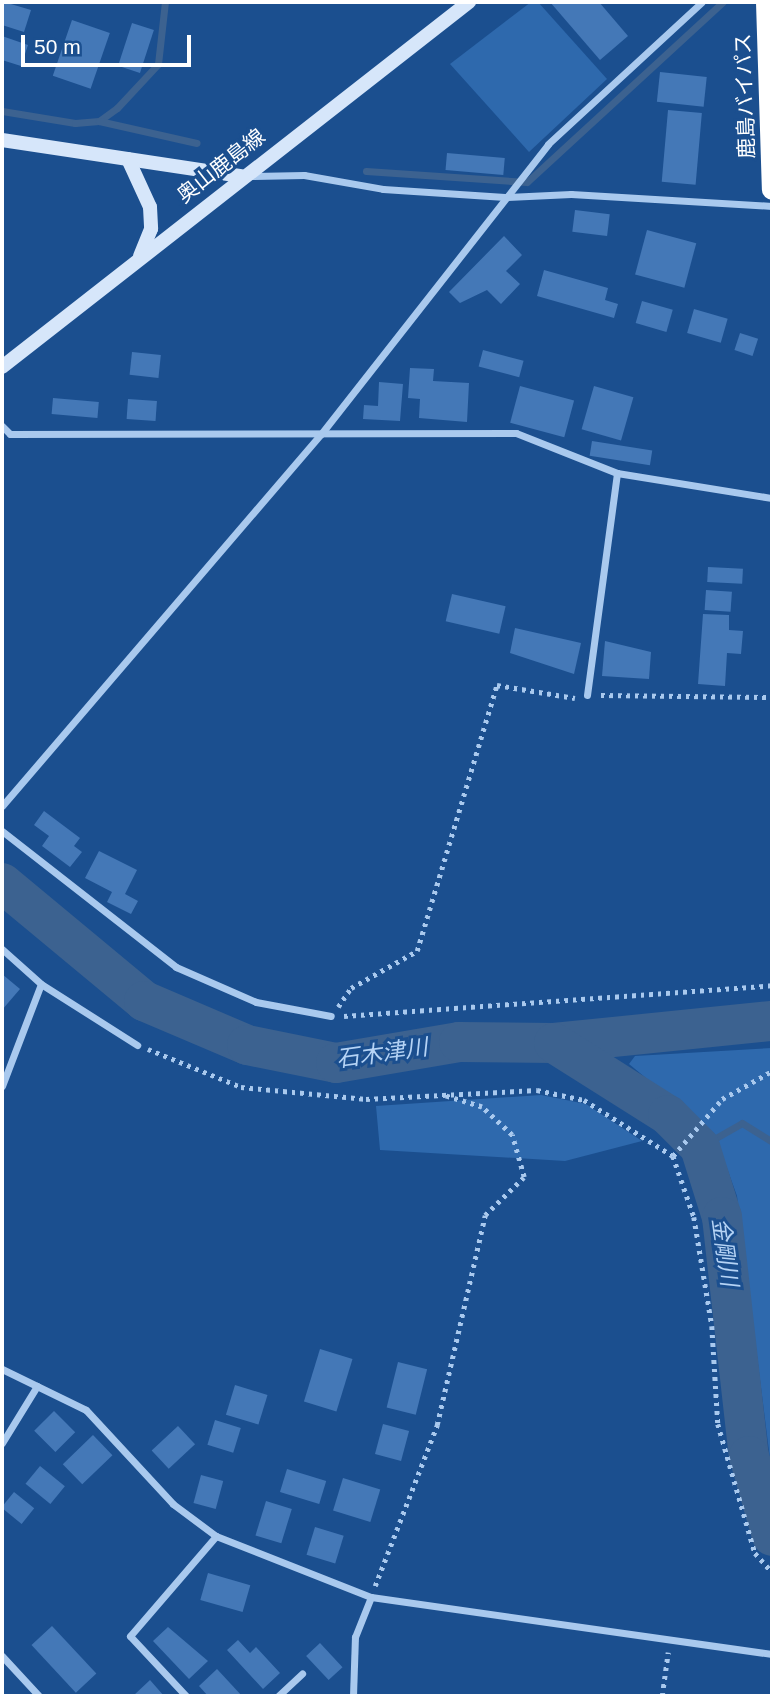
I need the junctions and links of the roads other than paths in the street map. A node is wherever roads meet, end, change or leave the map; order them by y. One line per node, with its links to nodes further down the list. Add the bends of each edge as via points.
1 (469, 2): 6 (main road, 奥山鹿島線)
2 (702, 2): 8 (street)
3 (766, 2): 7 (highway, 鹿島バイパス)
4 (2, 140): 5 (main road)
5 (128, 159): 6 (main road); 10 (main road, via 150,207 151,229)
6 (241, 176): 8 (street, via 304,175 383,189); 10 (main road, 奥山鹿島線)
7 (772, 189)
8 (505, 197): 9 (street, via 570,194); 13 (street)
9 (772, 206)
10 (139, 257): 11 (main road, 奥山鹿島線)
11 (2, 367)
12 (2, 426): 13 (street, via 10,434)
13 (321, 434): 14 (street, via 516,433); 17 (street)
14 (617, 473): 15 (street); 16 (street)
15 (772, 498)
16 (587, 695)
17 (2, 806)
18 (2, 831): 21 (street, via 176,967 256,1002)
19 (2, 949): 20 (street)
20 (41, 984): 22 (street); 23 (street)
21 (331, 1016)
22 (137, 1045)
23 (2, 1086)
24 (2, 1369): 25 (street)
25 (37, 1386): 26 (street); 27 (street, via 86,1410 173,1504)
26 (2, 1443)
27 (216, 1536): 28 (street); 33 (street, via 130,1636)
28 (371, 1597): 29 (street); 35 (street, via 355,1637)
29 (772, 1654)
30 (2, 1656): 32 (street)
31 (302, 1674): 34 (street)
32 (39, 1696)
33 (186, 1696)
34 (278, 1696)
35 (353, 1696)

